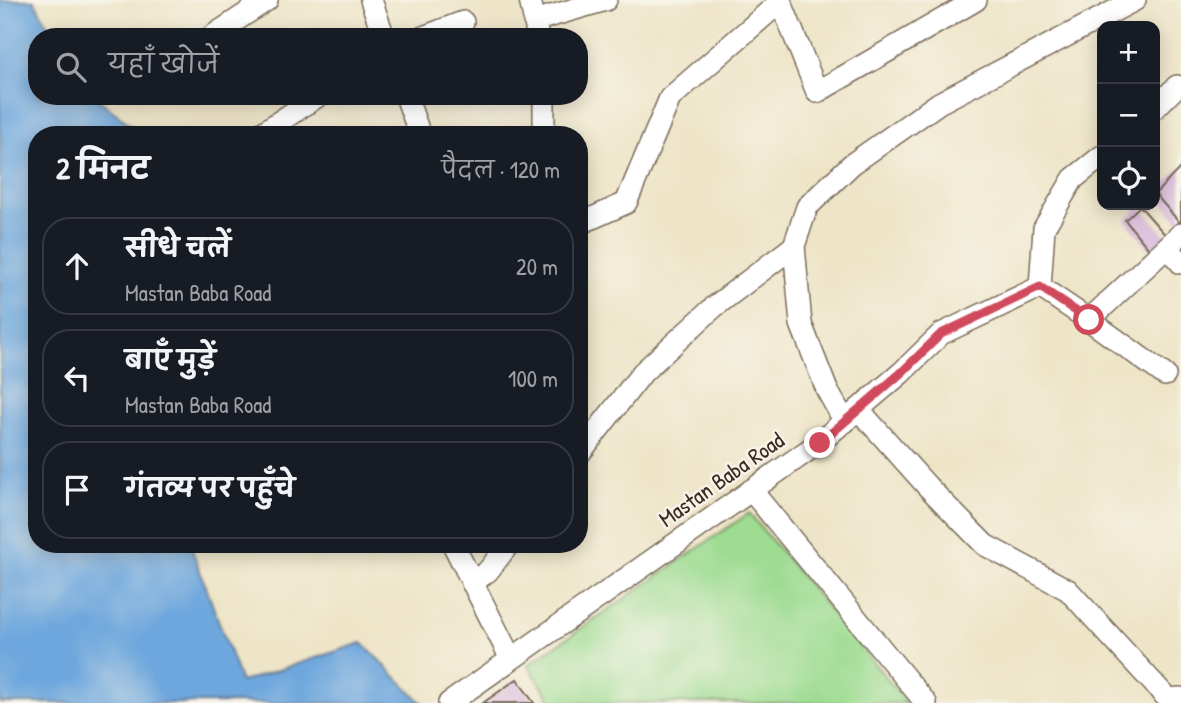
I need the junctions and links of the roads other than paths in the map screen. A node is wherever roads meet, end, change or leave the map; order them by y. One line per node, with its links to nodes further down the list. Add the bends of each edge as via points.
1 (267, 0): 9 (street)
2 (370, 0): 10 (street)
3 (530, 0): 12 (street)
4 (606, 0): 13 (street)
5 (781, 0): 6 (street, via 817,92); 23 (street, via 670,98 626,203)
6 (976, 0)
7 (1135, 0): 24 (street, via 939,103 852,164 807,207)
8 (463, 22): 11 (street)
9 (225, 28)
10 (381, 28)
11 (447, 28)
12 (536, 28)
13 (538, 28)
14 (1177, 86): 15 (street)
15 (1160, 102)
16 (304, 105): 19 (street)
17 (409, 105): 20 (street)
18 (544, 105): 21 (street)
19 (273, 126)
20 (417, 126)
21 (544, 126)
22 (1097, 160): 26 (street, via 1073,179 1044,228)
23 (588, 220)
24 (794, 246): 29 (street, via 801,324 827,390); 30 (street, via 714,307 643,372)
25 (1176, 248): 27 (street)
26 (1040, 287): 27 (street); 29 (street, Mastan Baba Road, via 941,334)
27 (1089, 320): 28 (street)
28 (1165, 375)
29 (852, 416): 31 (street, Mastan Baba Road); 36 (street, via 985,545 1068,590)
30 (588, 442)
31 (751, 490): 35 (street, Mastan Baba Road); 38 (street)
32 (457, 553): 34 (street)
33 (502, 553): 34 (street)
34 (472, 583): 35 (street)
35 (511, 659): 37 (street, Mastan Baba Road)
36 (1171, 700)
37 (449, 703)
38 (926, 703)

